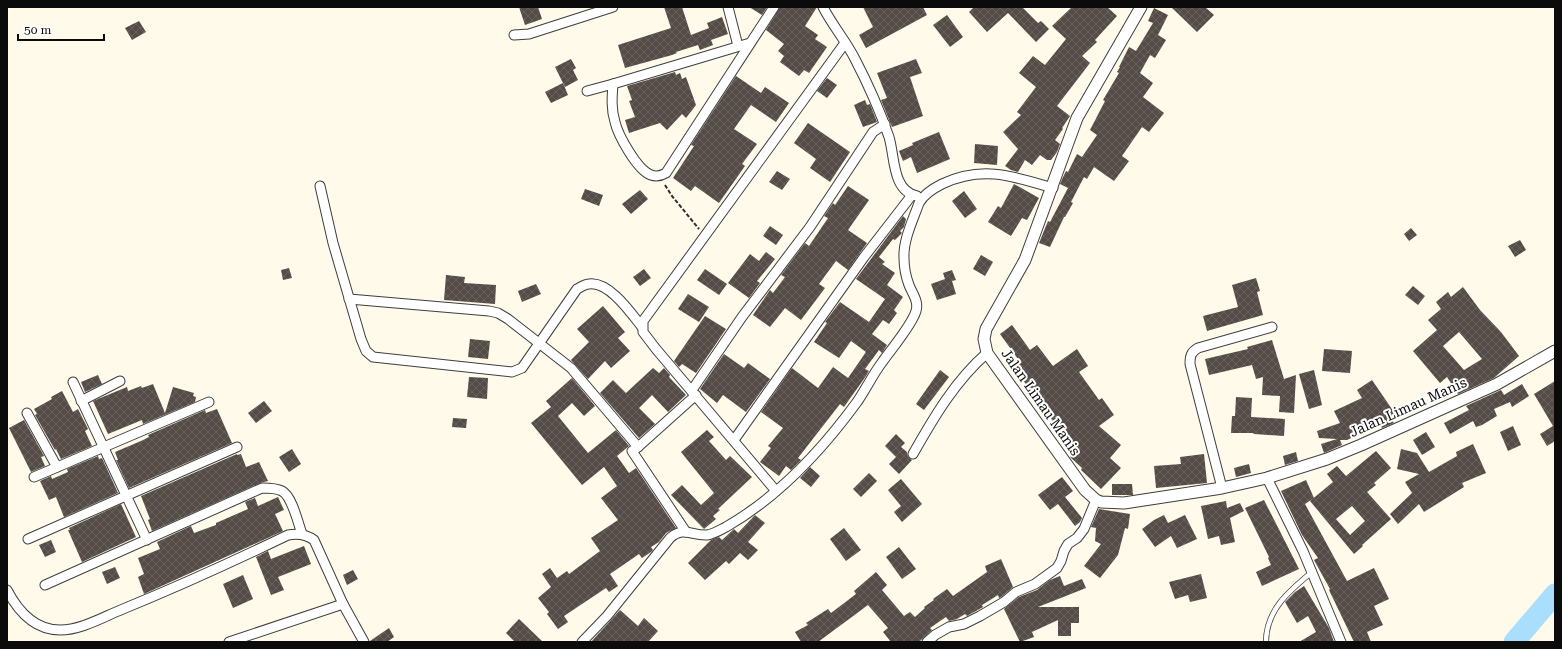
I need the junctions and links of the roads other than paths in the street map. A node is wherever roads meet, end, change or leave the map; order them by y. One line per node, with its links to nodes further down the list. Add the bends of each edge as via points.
1 (614, 7): 6 (street, via 529,34)
2 (728, 7): 9 (street)
3 (774, 7): 7 (street)
4 (823, 7): 8 (street)
5 (1141, 7): 14 (street, Jalan Limau Manis, via 1078,118)
6 (514, 35)
7 (750, 43): 9 (street); 10 (street, via 666,173 660,176 647,173 618,132 612,110)
8 (845, 43): 12 (street, via 855,58); 18 (street, via 643,321)
9 (738, 46): 10 (street)
10 (613, 84): 11 (street)
11 (587, 90)
12 (885, 124): 15 (street, via 899,183); 25 (street, via 873,132 810,227 742,317)
13 (320, 186): 17 (street)
14 (1053, 188): 16 (street, via 1014,177 977,174 950,180); 22 (street, Jalan Limau Manis, via 1025,260 986,329 984,339)
15 (912, 195): 16 (street); 29 (street, via 860,263)
16 (922, 197): 38 (street, via 905,247 904,258 909,286 917,304 916,311 858,401 805,463)
17 (349, 299): 20 (street, via 498,314); 20 (street, via 366,351 373,357 512,372 522,368)
18 (642, 327): 20 (street, via 612,293 600,285 589,284 577,289); 25 (street, via 656,350)
19 (1272, 327): 37 (street, via 1198,348 1190,356)
20 (539, 343): 32 (street, via 571,368)
21 (1555, 351): 36 (street, Jalan Limau Manis, via 1497,384 1361,446)
22 (987, 353): 33 (street, via 971,366 943,403); 40 (street, Jalan Limau Manis, via 1085,490)
23 (120, 381): 26 (street)
24 (72, 382): 26 (street)
25 (694, 392): 29 (street); 32 (street)
26 (81, 401): 30 (street)
27 (209, 402): 30 (street)
28 (27, 413): 34 (street)
29 (734, 440): 38 (street)
30 (103, 447): 34 (street); 39 (street)
31 (237, 447): 39 (street)
32 (638, 447): 41 (street, via 632,451)
33 (912, 454)
34 (57, 467): 35 (street)
35 (34, 477)
36 (1267, 478): 37 (street, Jalan Limau Manis); 45 (street)
37 (1222, 488): 40 (street, Jalan Limau Manis, via 1124,503)
38 (776, 491): 41 (street, via 747,514 716,533 707,535)
39 (126, 496): 43 (street); 44 (street)
40 (1096, 500): 52 (street, via 1084,529 1068,544 1057,568 980,616 964,624 949,627)
41 (686, 532): 51 (street, via 678,532 670,538 607,616)
42 (302, 534): 44 (street, via 289,496 273,488 262,488); 47 (street, via 288,535 147,599 69,629 52,629 30,620 21,612); 48 (street, via 314,540)
43 (28, 539)
44 (147, 540): 46 (street)
45 (1312, 572): 53 (lane, via 1290,590 1275,609); 54 (street)
46 (45, 585)
47 (7, 590)
48 (343, 604): 49 (street); 50 (street)
49 (228, 642)
50 (364, 642)
51 (582, 642)
52 (927, 642)
53 (1266, 642)
54 (1341, 642)

